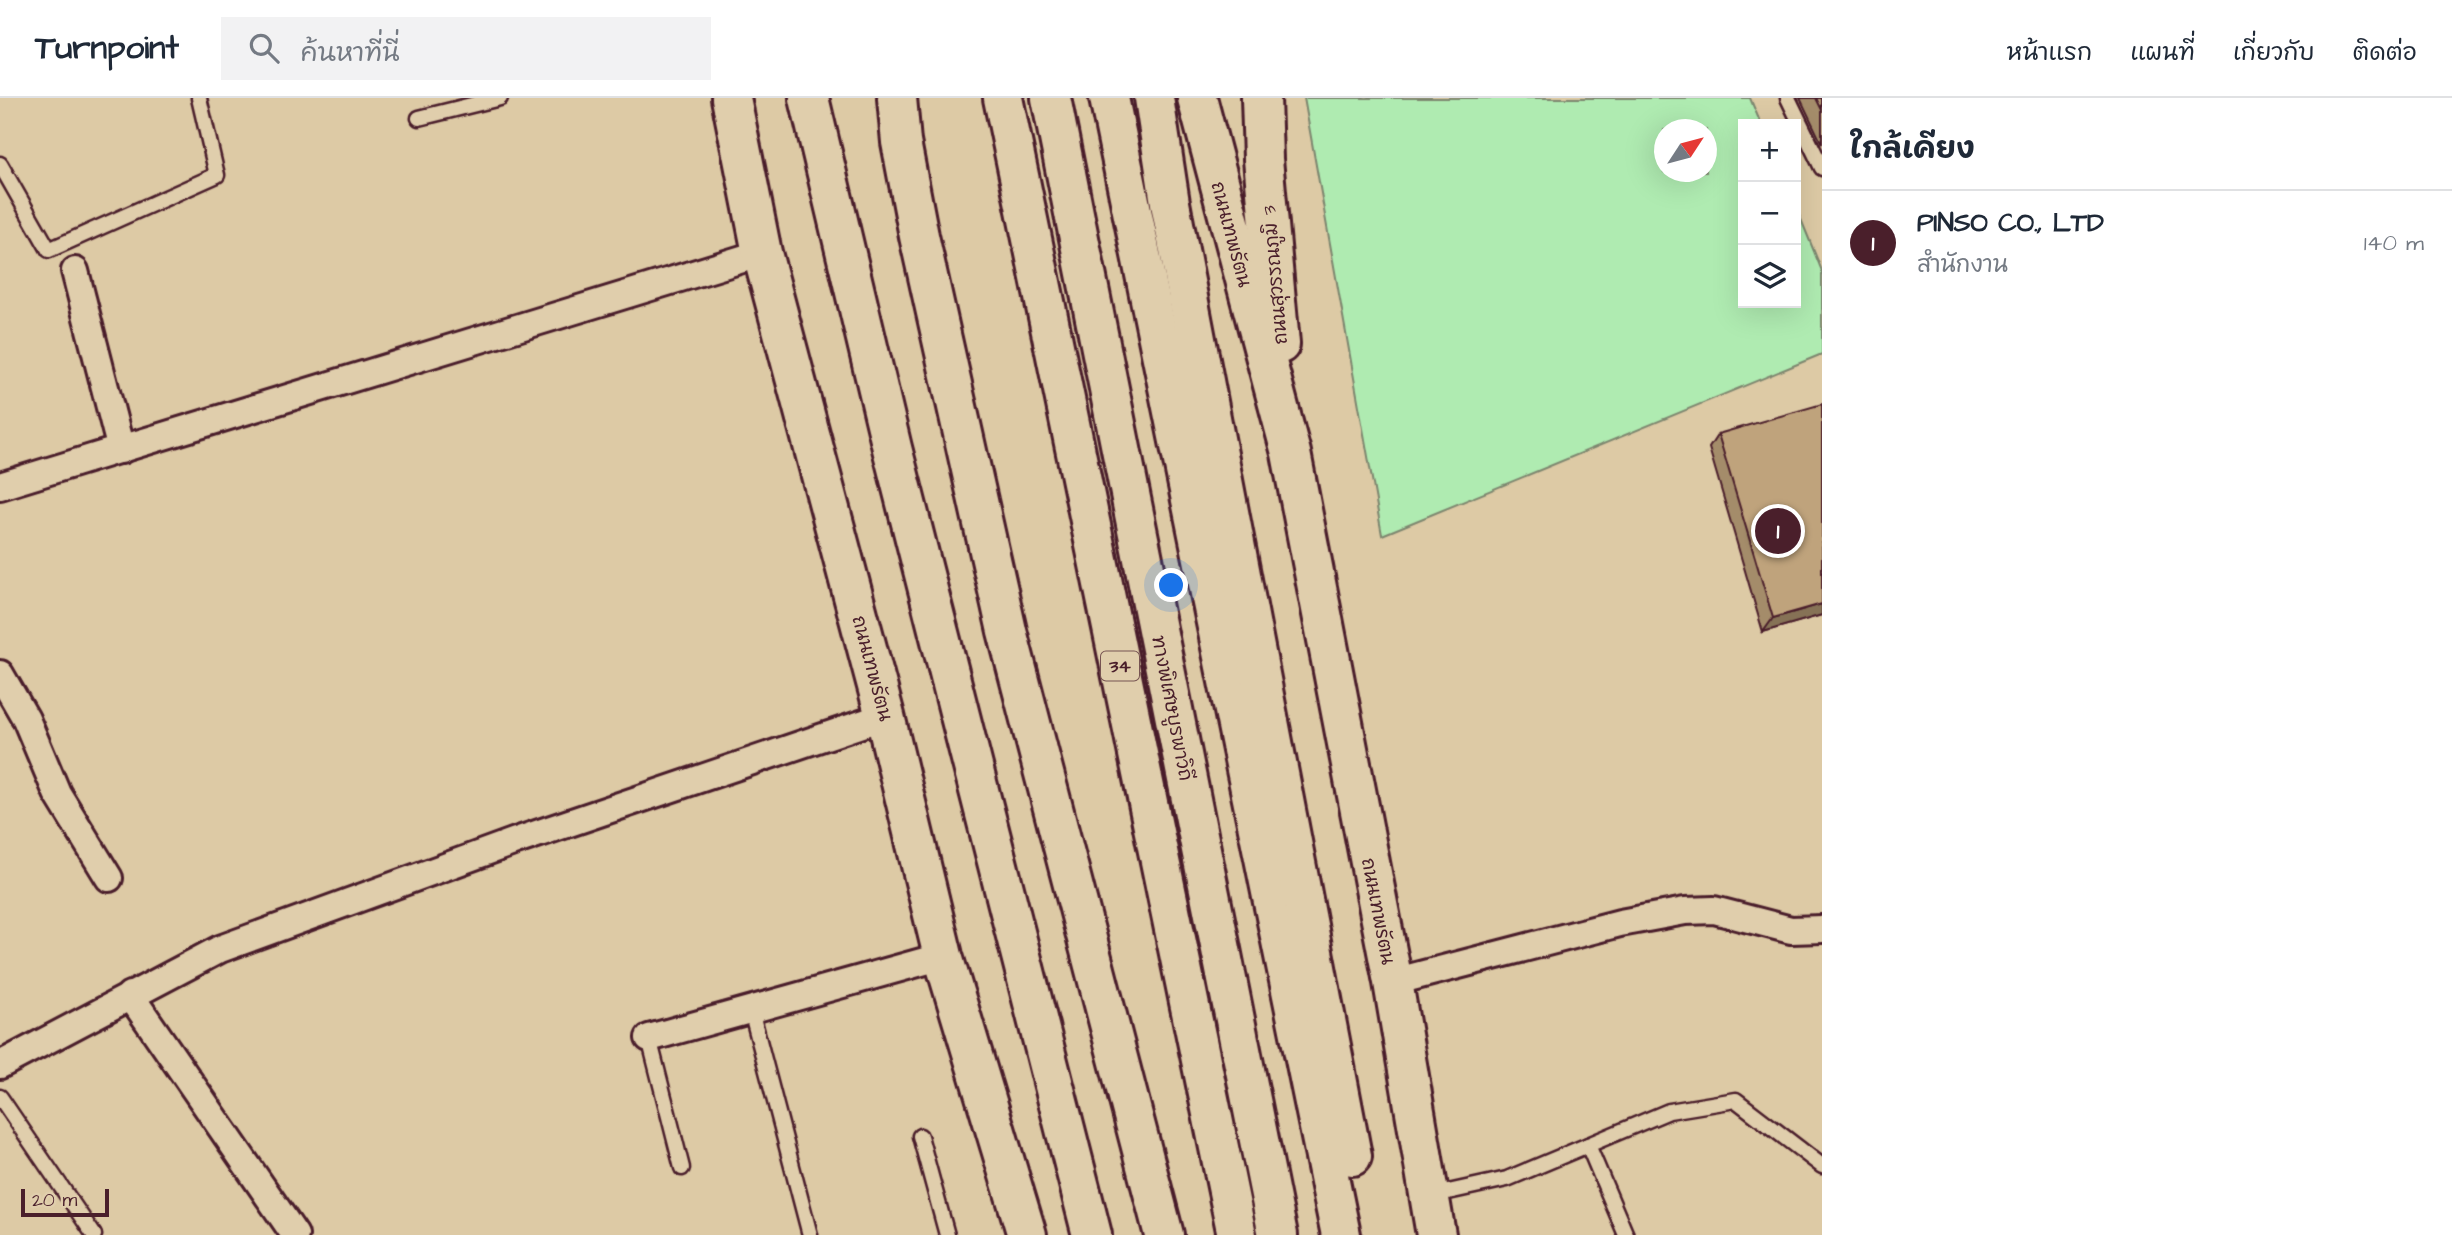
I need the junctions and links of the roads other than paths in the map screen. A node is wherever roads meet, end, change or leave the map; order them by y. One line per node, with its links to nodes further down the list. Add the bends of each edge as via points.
1 (199, 98): 14 (lane, via 217,175 49,250)
2 (500, 98): 13 (lane)
3 (730, 98): 16 (main road, ถนนเทพรัตน)
4 (809, 98): 42 (main road, via 892,448)
5 (897, 98): 43 (main road, via 919,236 1007,631)
6 (1003, 98): 44 (main road, 34)
7 (1051, 98): 45 (main road, ทางพิเศษบูรพาวิถี)
8 (1109, 98): 46 (main road); 47 (main road)
9 (1154, 98): 48 (main road)
10 (1197, 98): 19 (main road, ถนนเทพรัตน)
11 (1261, 98): 19 (main road, ถนนสุวรรณภูมิ 3)
12 (1788, 98): 15 (lane)
13 (419, 118)
14 (0, 164)
15 (1822, 168)
16 (762, 253): 18 (street); 22 (main road, ถนนเทพรัตน)
17 (75, 271): 18 (street)
18 (121, 450): 20 (street)
19 (1291, 453): 26 (main road, ถนนเทพรัตน)
20 (0, 486)
21 (0, 674): 23 (street, via 26,719 57,793)
22 (886, 716): 25 (main road, ถนนเทพรัตน); 27 (street, via 516,841 220,948)
23 (109, 878)
24 (1822, 929): 26 (street, via 1791,930 1714,910 1685,911 1620,923)
25 (943, 956): 28 (street); 41 (main road, ถนนเทพรัตน)
26 (1393, 982): 36 (main road, ถนนเทพรัตน)
27 (130, 995): 30 (street); 38 (street)
28 (751, 1010): 29 (street); 39 (lane)
29 (649, 1038): 35 (lane)
30 (3, 1055)
31 (0, 1097): 37 (lane)
32 (920, 1136): 40 (lane)
33 (1588, 1145): 34 (lane, via 1670,1111 1736,1100); 36 (lane, via 1507,1179); 50 (lane)
34 (1822, 1166)
35 (682, 1168)
36 (1429, 1196): 49 (main road, ถนนเทพรัตน)
37 (94, 1235)
38 (295, 1235)
39 (810, 1235)
40 (947, 1235)
41 (1027, 1235)
42 (1092, 1235)
43 (1164, 1235)
44 (1237, 1235)
45 (1278, 1235)
46 (1334, 1235)
47 (1341, 1235)
48 (1368, 1235)
49 (1436, 1235)
50 (1626, 1235)

